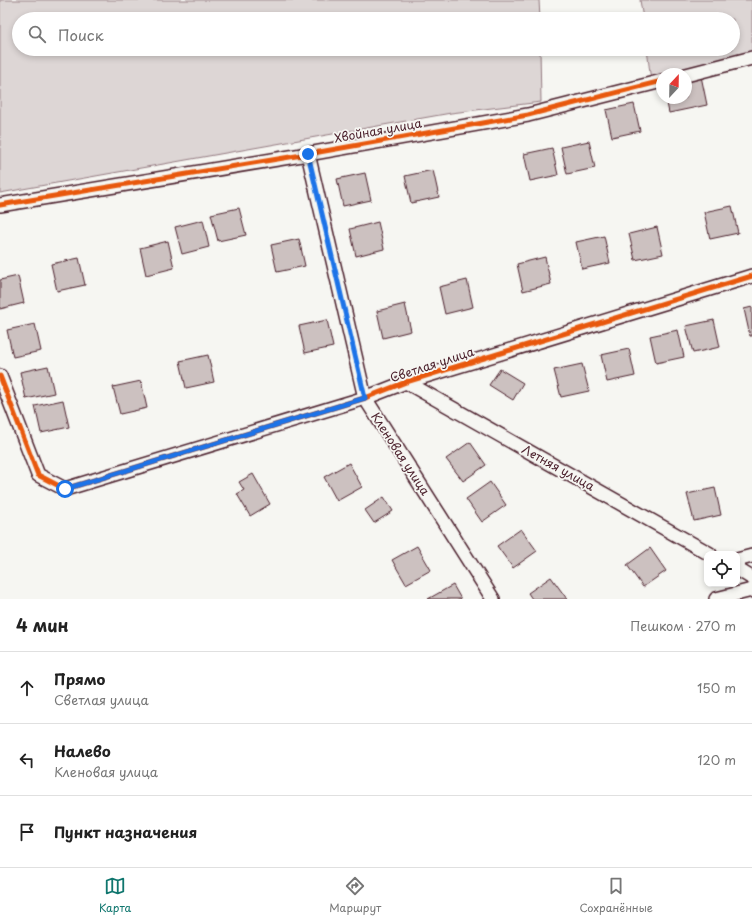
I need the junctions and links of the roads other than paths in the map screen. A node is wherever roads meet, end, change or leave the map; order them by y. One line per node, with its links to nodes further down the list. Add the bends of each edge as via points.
1 (752, 58): 2 (street)
2 (692, 73)
3 (656, 83): 4 (street, Хвойная улица, via 528,115)
4 (308, 154): 5 (street, Хвойная улица); 9 (street, Кленовая улица)
5 (0, 205)
6 (752, 276): 8 (street, Светлая улица)
7 (0, 376): 9 (street, Светлая улица, via 38,475 65,489)
8 (406, 382): 9 (street, Светлая улица); 10 (street, Летняя улица)
9 (365, 398): 16 (street, Кленовая улица)
10 (705, 551)
11 (752, 556): 12 (street)
12 (740, 559)
13 (740, 571): 14 (street)
14 (752, 578)
15 (752, 590): 17 (street)
16 (493, 599)
17 (716, 599)

